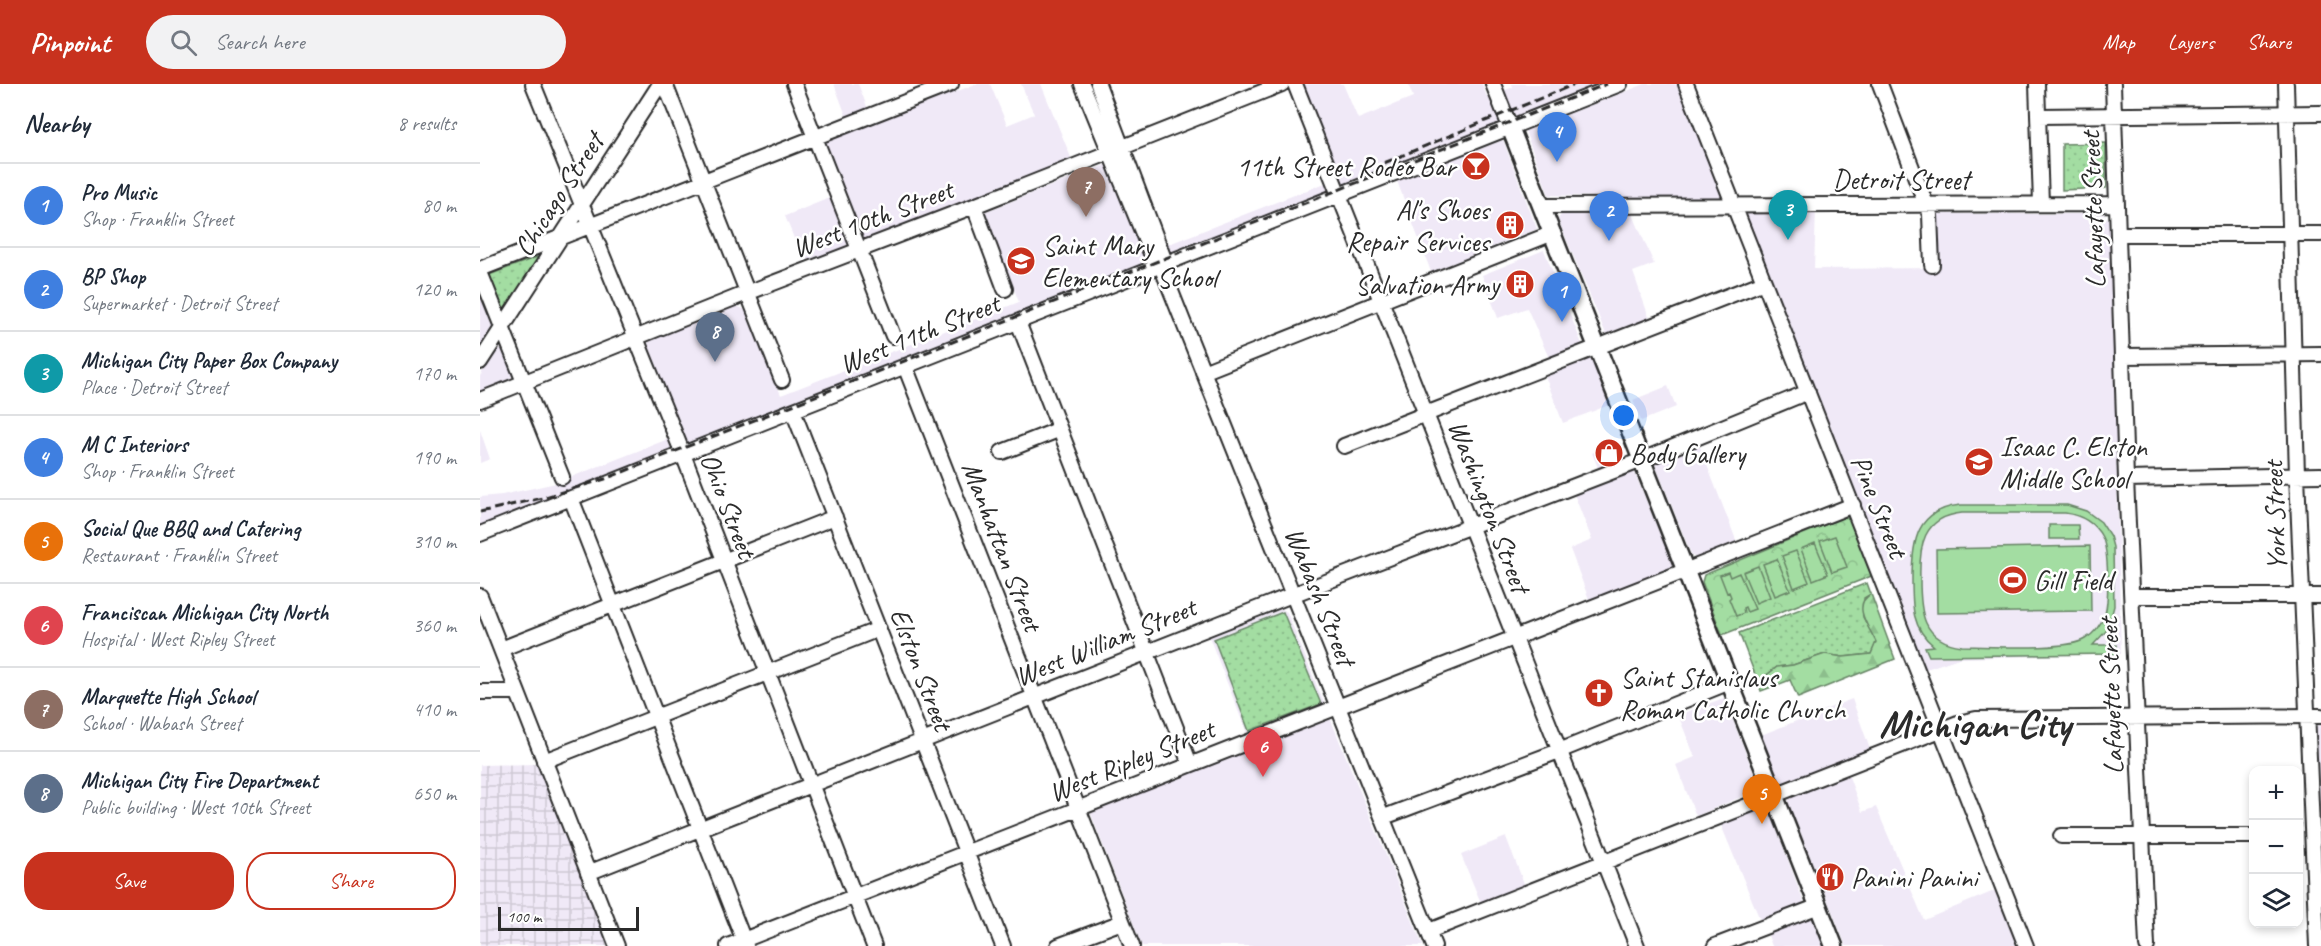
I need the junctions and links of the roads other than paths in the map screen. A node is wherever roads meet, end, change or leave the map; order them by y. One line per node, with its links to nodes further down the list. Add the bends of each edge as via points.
1 (533, 84): 27 (street, Ohio Street)
2 (660, 84): 27 (street, Chicago Street)
3 (665, 84): 25 (street)
4 (794, 84): 23 (street)
5 (951, 84): 17 (street)
6 (1082, 84): 24 (street, Wabash Street)
7 (1098, 84): 24 (street, Wabash Street)
8 (1282, 84): 24 (street, West 10th Street)
9 (1295, 84): 26 (street, Washington Street)
10 (1493, 84): 22 (street)
11 (1620, 84): 22 (street, West 11th Street)
12 (1686, 84): 31 (street, Pine Street)
13 (1880, 84): 28 (street)
14 (2037, 84): 21 (street)
15 (2114, 84): 20 (street, Lafayette Street)
16 (2286, 84): 18 (street, York Street)
17 (925, 89): 23 (street)
18 (2287, 113): 19 (street); 20 (street); 38 (street, York Street)
19 (2321, 113)
20 (2114, 115): 21 (street); 30 (street, Lafayette Street)
21 (2038, 116): 29 (street)
22 (1510, 127): 26 (street, West 11th Street); 33 (main road)
23 (814, 137): 25 (street); 40 (street)
24 (1115, 149): 32 (street, West 10th Street); 42 (street, Wabash Street, via 1155,262)
25 (702, 182): 34 (street); 46 (street)
26 (1339, 194): 42 (street, West 11th Street); 47 (street, Washington Street)
27 (582, 204): 34 (street, Ohio Street); 39 (street, Chicago Street)
28 (1926, 204): 29 (street, Detroit Street); 31 (street, Detroit Street); 41 (street)
29 (2041, 204): 30 (street, Detroit Street)
30 (2117, 204): 36 (street, Lafayette Street)
31 (1734, 205): 33 (street, Detroit Street); 44 (street, Pine Street)
32 (974, 206): 40 (street, West 10th Street); 45 (street)
33 (1542, 206): 35 (main road)
34 (590, 225): 39 (street); 51 (street, Ohio Street)
35 (1553, 233): 47 (street); 52 (main road)
36 (2119, 234): 38 (street); 55 (street, Lafayette Street)
37 (2321, 234): 38 (street)
38 (2289, 235): 53 (street, York Street)
39 (560, 237): 43 (street); 49 (street, Chicago Street)
40 (859, 249): 46 (street, West 10th Street); 50 (street)
41 (1932, 265)
42 (1161, 266): 48 (street, West 11th Street); 58 (street, Wabash Street)
43 (480, 270): 49 (street)
44 (1764, 282): 52 (street); 61 (street, Pine Street)
45 (1005, 289)
46 (747, 292): 51 (street, West 10th Street); 59 (street)
47 (1381, 301): 58 (street); 64 (street, Washington Street)
48 (1018, 322): 57 (street, West 11th Street); 65 (street)
49 (501, 327): 56 (street, Chicago Street); 60 (street)
50 (893, 336)
51 (636, 337): 60 (street, West 10th Street); 68 (street, Ohio Street)
52 (1598, 346): 64 (street); 69 (main road)
53 (2293, 354): 54 (street); 55 (street); 70 (street, York Street)
54 (2321, 354)
55 (2123, 356): 73 (street, Lafayette Street)
56 (480, 362)
57 (905, 366): 63 (street, West 11th Street); 95 (street, Manhattan Street)
58 (1203, 372): 81 (street, Wabash Street)
59 (782, 380)
60 (523, 382): 62 (street, West 10th Street); 72 (street)
61 (1808, 392): 69 (street, West William Street); 75 (street, Pine Street)
62 (480, 400)
63 (792, 411): 68 (street, West 11th Street); 76 (street, Elston Street)
64 (1426, 413): 66 (street); 77 (street, Washington Street)
65 (1058, 430): 67 (street); 90 (street)
66 (1344, 446)
67 (1002, 452)
68 (682, 453): 74 (street, West 11th Street); 79 (street, Ohio Street)
69 (1642, 460): 77 (street, West William Street); 80 (main road)
70 (2297, 475): 71 (street); 73 (street); 85 (street, York Street)
71 (2321, 475)
72 (562, 477)
73 (2126, 479): 83 (street, Lafayette Street)
74 (570, 498): 78 (street, West 11th Street); 86 (street)
75 (1853, 505): 80 (street, West Ripley Street); 100 (street, Pine Street)
76 (836, 517): 79 (street); 87 (street, Elston Street)
77 (1470, 527): 81 (street, West William Street); 88 (street, Washington Street)
78 (480, 534)
79 (723, 562): 86 (street); 91 (street, Ohio Street)
80 (1687, 572): 88 (street, West Ripley Street); 92 (main road)
81 (1292, 595): 90 (street, West William Street); 96 (street, Wabash Street)
82 (480, 596): 89 (street)
83 (2132, 596): 85 (street); 99 (street, Lafayette Street)
84 (2321, 596): 85 (street)
85 (2303, 597): 97 (street, York Street)
86 (612, 606): 89 (street); 98 (street)
87 (879, 629): 91 (street); 101 (street, Elston Street)
88 (1515, 639): 96 (street, West Ripley Street); 102 (street, Washington Street)
89 (501, 649): 94 (street)
90 (1148, 652): 95 (street, West William Street); 104 (street)
91 (768, 673): 98 (street); 105 (street, Ohio Street)
92 (1730, 682): 102 (street); 106 (main road)
93 (480, 692): 94 (street)
94 (517, 692): 103 (street)
95 (1034, 697): 101 (street, West William Street); 107 (street, Manhattan Street)
96 (1338, 705): 104 (street, West Ripley Street); 108 (street, Wabash Street)
97 (2315, 716): 99 (street); 114 (street, York Street)
98 (656, 717): 103 (street); 109 (street)
99 (2136, 717): 100 (street, via 1976,719); 111 (street, Lafayette Street)
100 (1941, 729): 106 (street); 133 (street, Pine Street)
101 (922, 740): 105 (street, West William Street); 115 (street, Elston Street)
102 (1559, 751): 108 (street); 116 (street, Washington Street)
103 (544, 761): 117 (street)
104 (1190, 764): 107 (street, West Ripley Street)
105 (811, 784): 109 (street, West William Street); 118 (street, Ohio Street)
106 (1774, 794): 116 (street); 119 (main road)
107 (1079, 809): 115 (street, West Ripley Street); 120 (street, Manhattan Street)
108 (1384, 817): 121 (street, Wabash Street)
109 (701, 828): 117 (street, West William Street); 122 (street)
110 (2061, 836): 111 (street)
111 (2141, 836): 112 (street); 134 (street, Lafayette Street)
112 (2249, 836)
113 (2303, 836): 114 (street)
114 (2313, 836): 135 (street, York Street)
115 (966, 852): 118 (street, West Ripley Street); 126 (street, Elston Street)
116 (1603, 862): 121 (street); 130 (street, Washington Street)
117 (588, 873): 123 (street)
118 (854, 897): 122 (street, West Ripley Street); 125 (street, Ohio Street)
119 (1819, 906): 131 (street); 132 (main road)
120 (1122, 922): 127 (street); 128 (street, Manhattan Street)
121 (1429, 931): 129 (street, Wabash Street)
122 (745, 943): 124 (street, West Ripley Street)
123 (617, 946)
124 (728, 946)
125 (874, 946)
126 (1003, 946)
127 (1058, 946)
128 (1132, 946)
129 (1434, 946)
130 (1637, 946)
131 (1715, 946)
132 (1834, 946)
133 (2026, 946)
134 (2147, 946)
135 (2317, 946)

